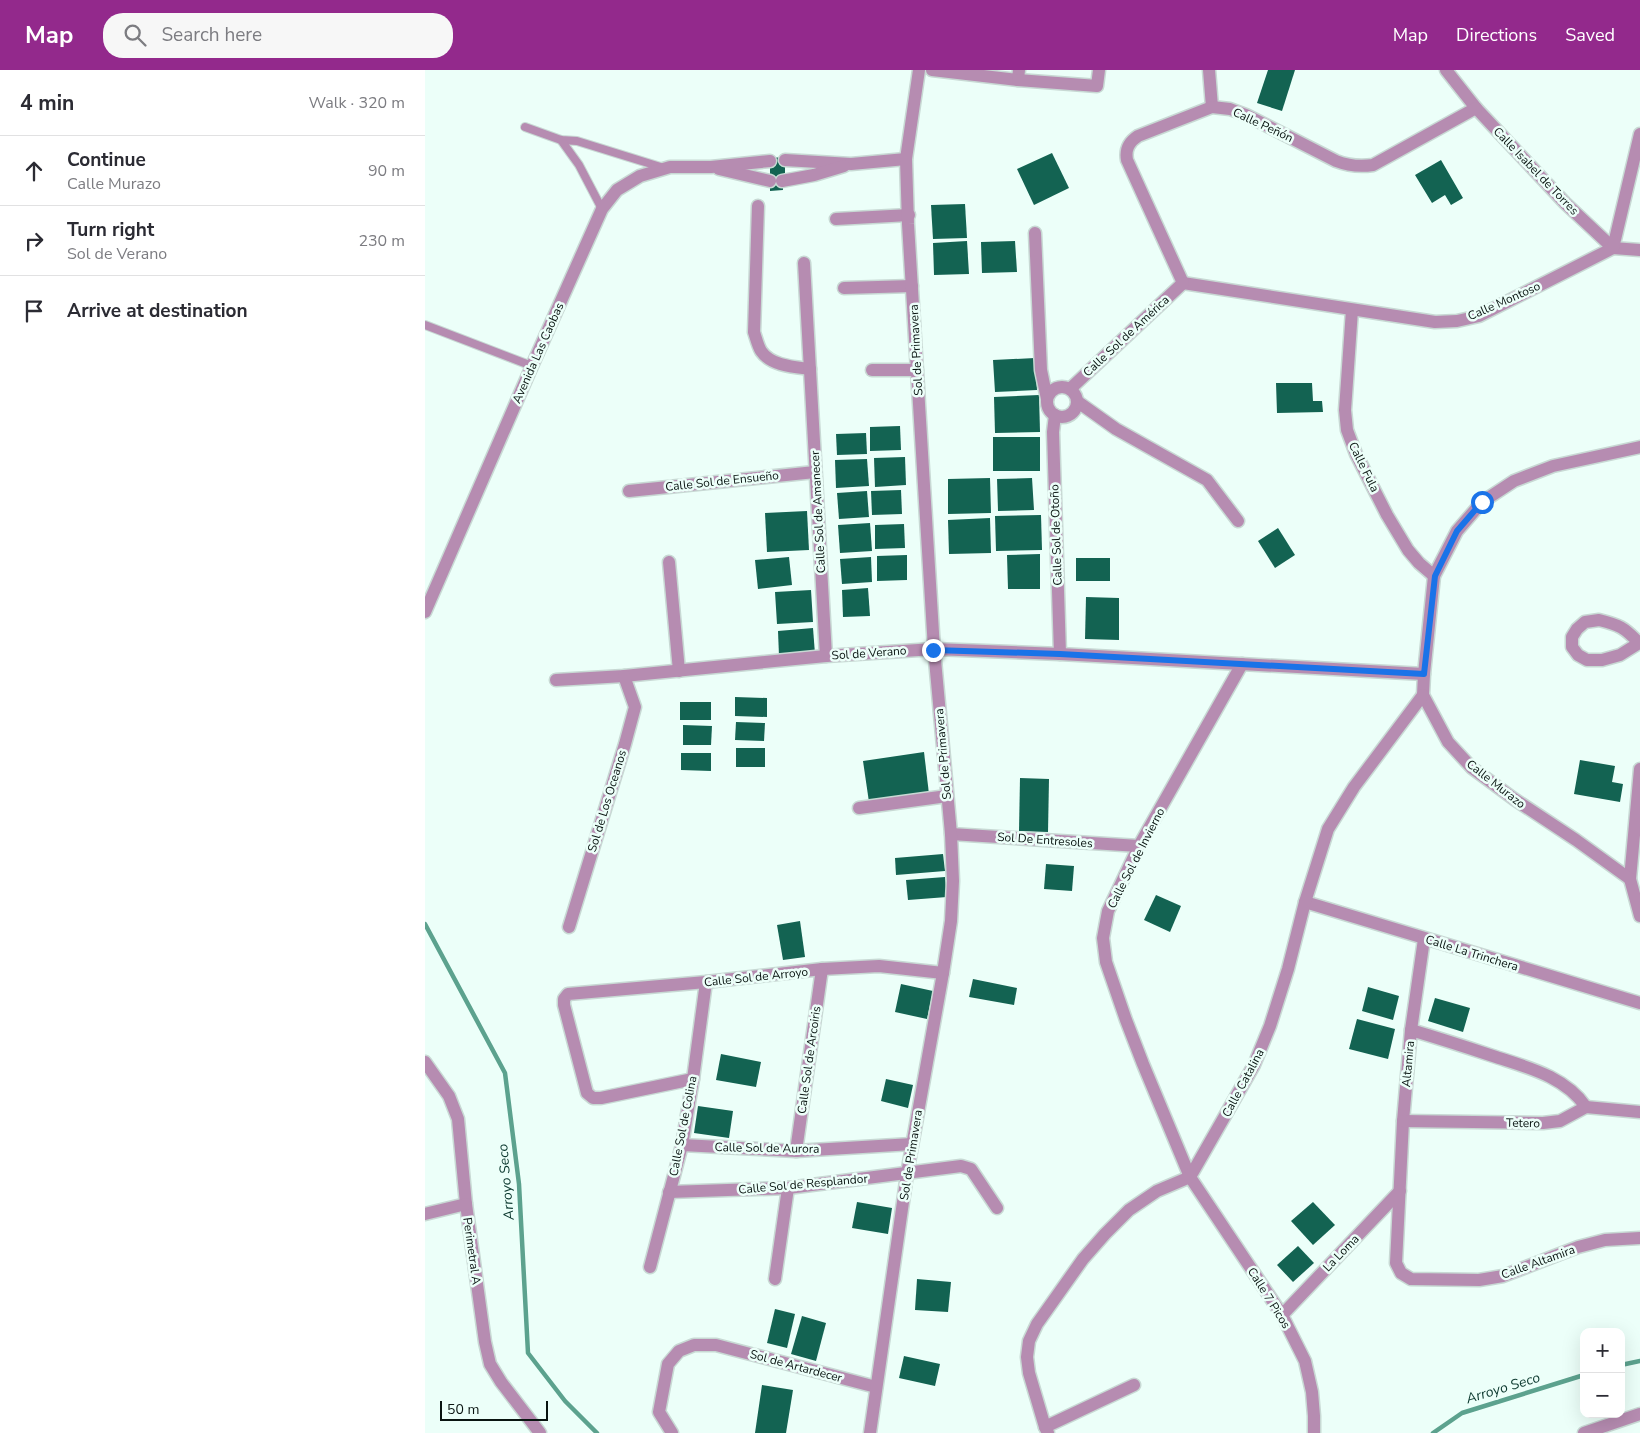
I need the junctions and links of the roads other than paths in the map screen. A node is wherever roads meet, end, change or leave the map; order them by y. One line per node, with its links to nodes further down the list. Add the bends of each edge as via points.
1 (919, 70): 12 (street, Sol de Primavera)
2 (932, 70): 6 (street)
3 (1099, 70): 6 (street, via 1097,86)
4 (1209, 70): 7 (street)
5 (1446, 70): 8 (street, Calle Isabel de Torres)
6 (1018, 75)
7 (1212, 107): 8 (street, Calle Peñón, via 1246,115 1335,161 1361,167 1373,165); 26 (street, via 1138,136 1129,144 1126,154)
8 (1476, 108): 23 (street, Calle Isabel de Torres, via 1565,203)
9 (525, 128): 11 (lane)
10 (1640, 134): 23 (street)
11 (561, 140): 17 (lane, via 577,141); 19 (lane, via 579,165)
12 (906, 159): 15 (street, Avenida Las Caobas); 20 (street, Sol de Primavera)
13 (785, 160): 15 (street, Avenida Las Caobas)
14 (770, 161): 16 (street, Avenida Las Caobas)
15 (851, 164): 16 (street, Avenida Las Caobas, via 814,175 776,181)
16 (711, 167): 17 (street, Avenida Las Caobas)
17 (665, 168): 19 (street, Avenida Las Caobas, via 639,176 617,190)
18 (758, 206): 32 (street, via 754,332 761,351 771,360)
19 (602, 209): 31 (street, Avenida Las Caobas)
20 (909, 215): 21 (street); 27 (street, Sol de Primavera)
21 (836, 219)
22 (1035, 233): 36 (street, via 1041,370)
23 (1613, 248): 24 (street); 29 (street, Calle Montoso, via 1479,316 1457,322)
24 (1640, 250)
25 (804, 263): 32 (street, Calle Sol de Amanecer)
26 (1183, 283): 29 (street, Calle Montoso); 35 (street, Calle Sol de América)
27 (912, 286): 28 (street); 34 (street, Sol de Primavera)
28 (844, 288)
29 (1352, 310): 46 (street, Calle Fula, via 1345,410 1347,430 1387,515 1408,550)
30 (425, 325): 31 (lane)
31 (531, 366): 47 (street, Avenida Las Caobas)
32 (810, 369): 42 (street, Calle Sol de Amanecer)
33 (872, 370): 34 (street)
34 (917, 370): 49 (street, Sol de Primavera)
35 (1070, 389): 36 (street, via 1055,388); 37 (street)
36 (1047, 399): 39 (street, via 1048,408)
37 (1078, 402): 38 (street); 40 (street)
38 (1072, 414): 39 (street); 40 (street)
39 (1055, 416): 50 (street, Calle Sol de Otoño)
40 (1116, 430): 44 (street, via 1207,480)
41 (1640, 446): 46 (street, via 1553,466 1514,481 1482,502 1457,531)
42 (815, 472): 43 (street, Calle Sol de Ensueño); 51 (street, Calle Sol de Amanecer)
43 (629, 491)
44 (1238, 521)
45 (669, 562): 53 (street)
46 (1435, 576): 54 (street)
47 (425, 612)
48 (1639, 643): 48 (street, via 1618,625 1599,620 1585,622 1572,637 1572,647 1587,660 1620,655)
49 (933, 650): 50 (street, Sol de Verano); 51 (street, Sol de Verano); 59 (street, Sol de Primavera)
50 (1060, 654): 52 (street, Sol de Verano)
51 (826, 656): 53 (street, Sol de Verano)
52 (1242, 664): 54 (street, Sol de Verano); 62 (street, Calle Sol de Invierno)
53 (679, 671): 55 (street, Sol de Verano)
54 (1424, 674): 57 (street)
55 (624, 676): 56 (street, Sol de Verano); 66 (street, Sol de Los Oceanos, via 635,707)
56 (556, 680)
57 (1423, 695): 63 (street, Calle Murazo, via 1448,742 1471,768); 64 (street, Calle Catalina, via 1354,787 1328,828)
58 (1640, 769): 63 (street)
59 (947, 796): 60 (street); 61 (street, Sol de Primavera)
60 (859, 808)
61 (951, 834): 62 (street, Sol De Entresoles); 69 (street, Sol de Primavera, via 953,891)
62 (1139, 846): 82 (street, Calle Sol de Invierno, via 1108,911 1103,938 1106,962 1143,1064)
63 (1630, 879): 65 (street)
64 (1305, 902): 67 (street, Calle La Trinchera); 82 (street, Calle Catalina, via 1263,1046)
65 (1640, 916)
66 (569, 927)
67 (1424, 939): 71 (street, Calle La Trinchera); 72 (street, Altamira)
68 (822, 969): 69 (street, Calle Sol de Arroyo, via 879,966); 70 (street, Calle Sol de Arroyo); 80 (street, Calle Sol de Arcoiris)
69 (943, 973): 78 (street, Sol de Primavera)
70 (706, 982): 74 (street, Calle Sol de Colina); 74 (street, Calle Sol de Arroyo, via 568,994 564,999 587,1093 593,1098)
71 (1640, 1003)
72 (1411, 1030): 75 (street, via 1537,1070 1566,1086); 77 (street, Altamira)
73 (425, 1062): 86 (street, Perimetral A, via 449,1096 458,1119)
74 (693, 1079): 79 (street, Calle Sol de Colina)
75 (1586, 1107): 76 (street); 77 (street, Tetero, via 1552,1123)
76 (1640, 1112)
77 (1403, 1121): 84 (street, Altamira)
78 (912, 1144): 80 (street, Calle Sol de Aurora); 81 (street, Sol de Primavera)
79 (682, 1145): 80 (street, Calle Sol de Aurora); 85 (street, Calle Sol de Colina)
80 (796, 1151)
81 (907, 1174): 83 (street, Calle Sol de Resplandor); 87 (street, Calle Sol de Resplandor, via 966,1166); 94 (street, Sol de Primavera)
82 (1190, 1177): 92 (street, Calle 7 Picos); 96 (street, via 1157,1191 1129,1210 1083,1259 1037,1324 1029,1340 1027,1357)
83 (788, 1188): 85 (street, Calle Sol de Resplandor); 91 (street)
84 (1400, 1191): 89 (street, Calle Altamira, via 1396,1263 1401,1273 1411,1278 1479,1280 1503,1276 1605,1240); 92 (street, La Loma)
85 (669, 1192): 90 (street, Calle Sol de Colina)
86 (466, 1204): 88 (street); 97 (street, Perimetral A, via 490,1364)
87 (997, 1208)
88 (425, 1214)
89 (1640, 1238)
90 (650, 1267)
91 (775, 1279)
92 (1282, 1315): 100 (street, Calle 7 Picos, via 1305,1361 1315,1416)
93 (1133, 1385): 96 (street)
94 (876, 1387): 98 (street, Sol de Artardecer, via 716,1345 695,1345 679,1351 668,1364 659,1412); 99 (street, Sol de Primavera)
95 (1640, 1414): 101 (street)
96 (1046, 1431)
97 (540, 1433)
98 (672, 1433)
99 (870, 1433)
100 (1314, 1433)
101 (1584, 1433)

